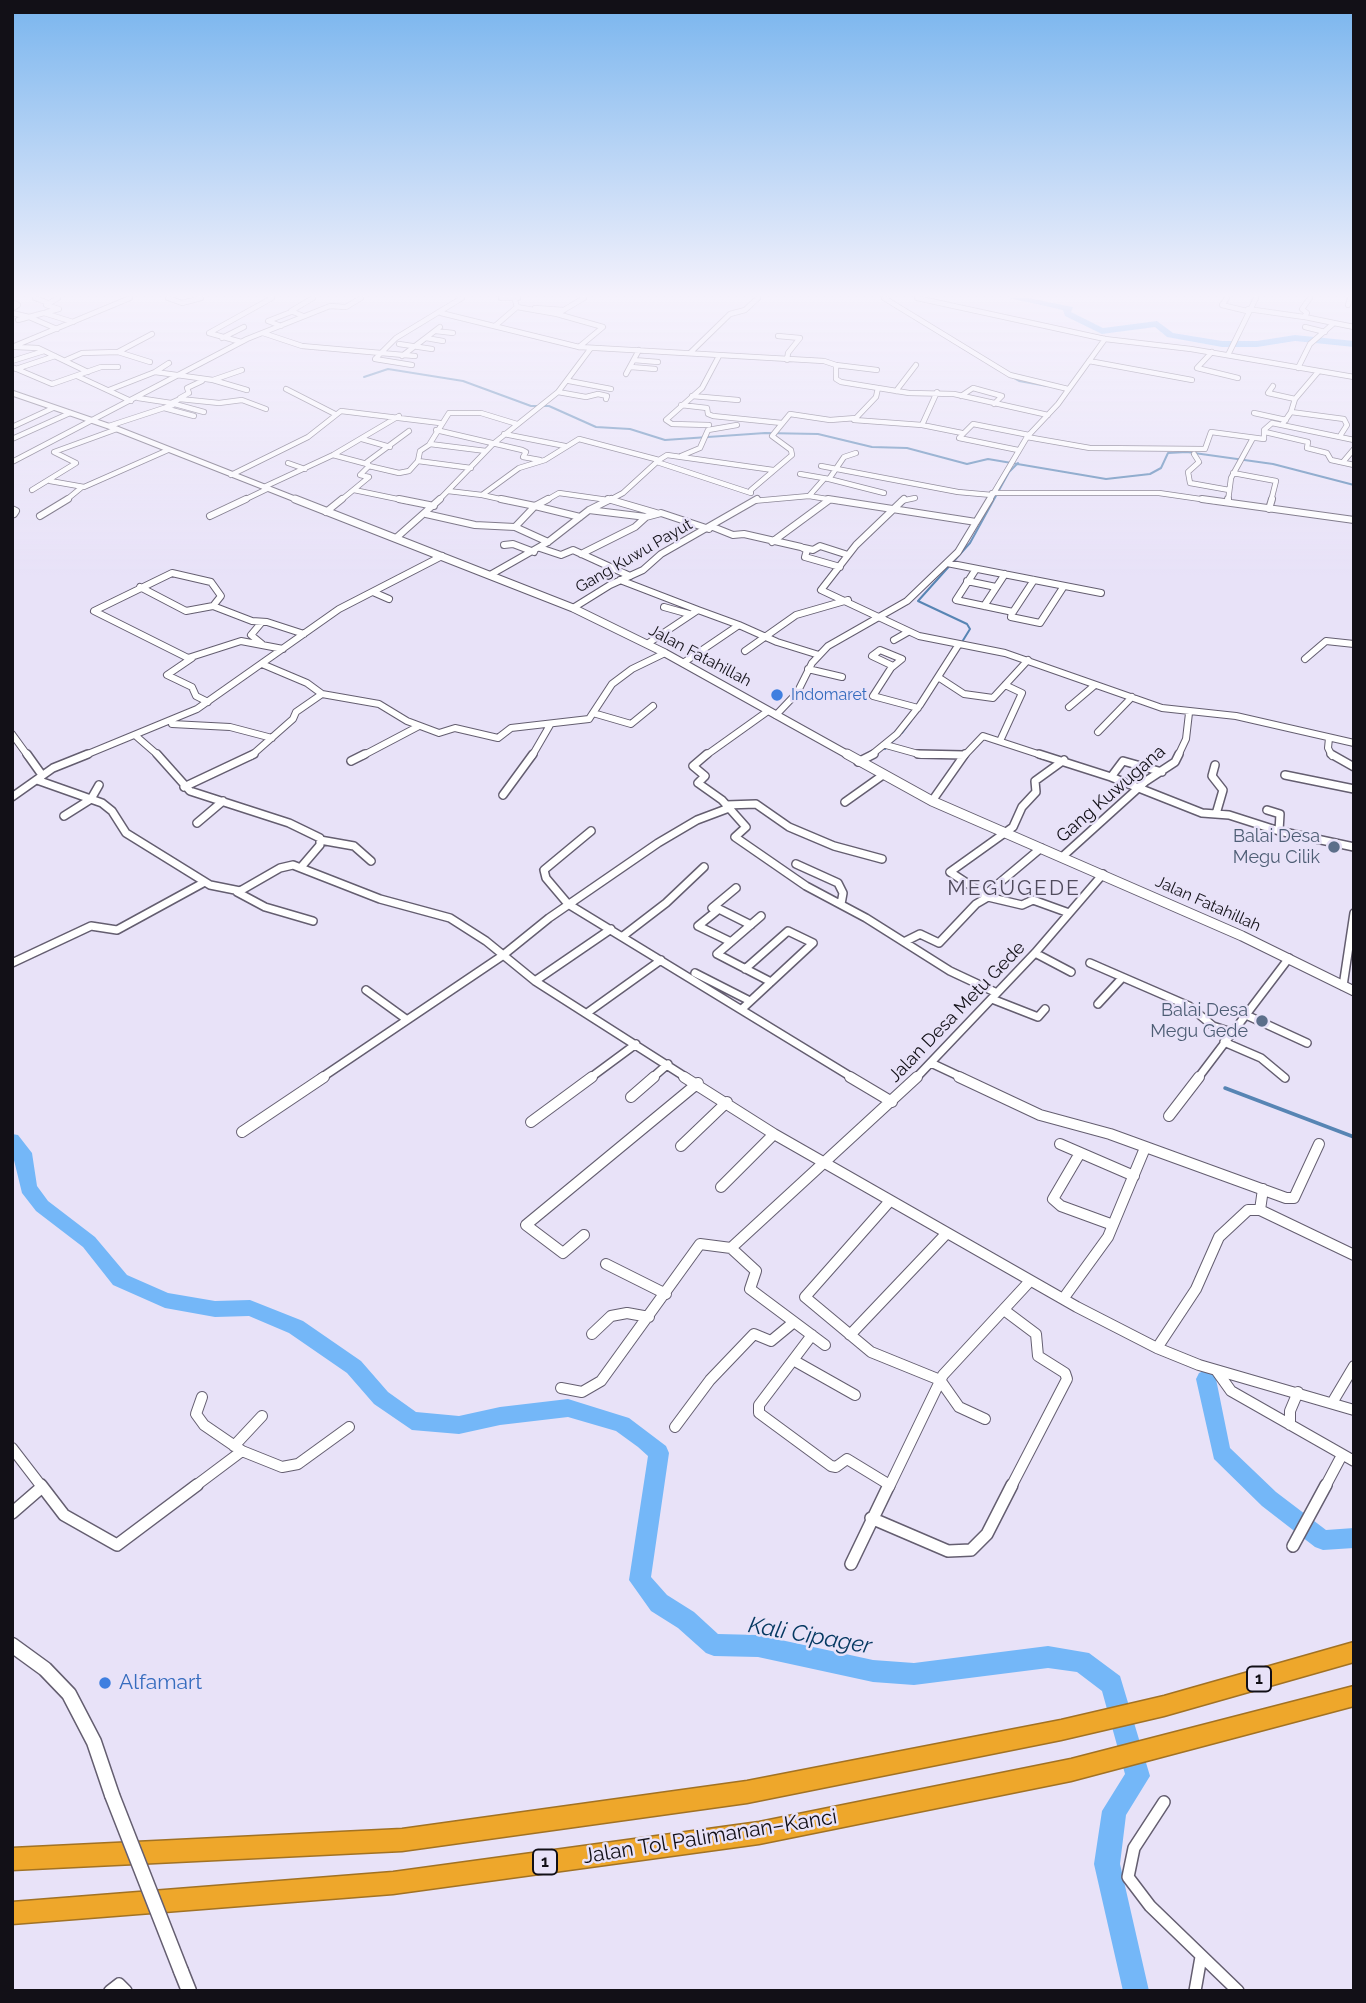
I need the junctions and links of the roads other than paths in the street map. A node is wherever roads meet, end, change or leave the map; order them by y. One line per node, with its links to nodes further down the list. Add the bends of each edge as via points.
1 (111, 391): 24 (street)
2 (150, 391): 18 (street)
3 (188, 391): 21 (street)
4 (291, 391): 36 (street)
5 (698, 391): 16 (street)
6 (877, 391): 41 (street)
7 (915, 391): 14 (street)
8 (967, 391): 17 (street)
9 (985, 391): 26 (street, via 1001,396)
10 (1066, 391): 37 (street)
11 (1269, 391): 20 (street)
12 (1301, 391): 20 (street)
13 (558, 392): 22 (street, via 586,397 598,394); 47 (street)
14 (937, 392): 17 (street); 48 (street)
15 (15, 395): 28 (street, Jalan Fatahillah)
16 (692, 396): 19 (street); 27 (street)
17 (961, 396): 26 (street)
18 (138, 398): 24 (street); 25 (street)
19 (712, 398): 23 (street); 30 (street)
20 (1295, 398): 33 (street)
21 (180, 399): 25 (street); 31 (street, via 242,400)
22 (606, 399)
23 (738, 400)
24 (131, 401): 42 (street)
25 (173, 404): 29 (street); 32 (street)
26 (994, 404): 37 (street)
27 (681, 405): 30 (street); 53 (street, via 666,420 668,424)
28 (53, 408): 34 (street, Jalan Fatahillah); 49 (street)
29 (164, 408): 38 (street); 50 (street)
30 (705, 408): 40 (street)
31 (266, 409)
32 (204, 412)
33 (1291, 412): 46 (street); 58 (street, via 1346,420)
34 (70, 413): 42 (street, Jalan Fatahillah); 61 (street)
35 (1254, 413): 46 (street)
36 (335, 414): 39 (street); 95 (street, via 298,442)
37 (1048, 415): 59 (street)
38 (194, 416)
39 (399, 416): 43 (street); 62 (street)
40 (713, 416): 44 (street); 53 (street)
41 (855, 419): 45 (street, via 848,424 791,413); 48 (street)
42 (90, 420): 50 (street, Jalan Fatahillah); 81 (street)
43 (440, 423): 47 (street, via 449,413 459,411 495,415); 52 (street)
44 (734, 423): 45 (street); 53 (street)
45 (782, 423): 92 (street, via 773,433 793,453)
46 (1284, 423): 54 (street, via 1270,423); 57 (street)
47 (517, 424): 56 (street)
48 (922, 425): 55 (street)
49 (12, 427)
50 (113, 427): 70 (street, Jalan Fatahillah); 98 (street, via 54,452 76,463)
51 (409, 430): 68 (street)
52 (436, 430): 64 (street); 65 (street)
53 (708, 432): 77 (street, via 701,448)
54 (1265, 432): 57 (street, via 1291,438); 60 (street, via 1264,439)
55 (962, 433): 59 (street, via 973,425); 71 (street, via 959,438 963,440)
56 (502, 436): 65 (street); 66 (street); 67 (street)
57 (1307, 436): 58 (street); 82 (street, via 1307,449)
58 (1340, 436): 63 (street)
59 (1032, 437): 60 (street, via 1084,447 1154,451 1206,449 1211,432); 71 (street)
60 (1253, 438): 93 (street)
61 (12, 439)
62 (362, 439): 68 (street); 75 (street)
63 (1354, 440)
64 (429, 443): 72 (street); 79 (street, via 420,451)
65 (493, 444): 72 (street); 76 (street, via 525,451)
66 (527, 444)
67 (565, 446): 78 (street); 80 (street, via 581,439)
68 (390, 447): 85 (street)
69 (1354, 449): 82 (street)
70 (168, 450): 95 (street, Jalan Fatahillah); 99 (street)
71 (1018, 450): 108 (street)
72 (486, 451): 88 (street)
73 (856, 453): 90 (street, via 844,457)
74 (1194, 454): 104 (street, via 1199,462 1188,472 1190,483)
75 (333, 455): 85 (street); 89 (street)
76 (523, 457): 78 (street); 84 (street)
77 (677, 457): 80 (street, via 664,455); 92 (street)
78 (540, 460): 84 (street)
79 (418, 461): 88 (street); 91 (street, via 409,471)
80 (658, 461): 103 (street); 113 (street, via 627,490)
81 (12, 462)
82 (1343, 462): 86 (street)
83 (288, 463): 89 (street)
84 (529, 464): 109 (street)
85 (368, 465): 91 (street); 96 (street, via 360,475)
86 (1354, 465)
87 (821, 467): 90 (street)
88 (471, 468): 105 (street)
89 (305, 469): 100 (street)
90 (836, 469): 97 (street); 108 (street, via 958,492)
91 (386, 470): 96 (street)
92 (773, 470): 103 (street)
93 (1233, 473): 104 (street); 119 (street, via 1276,481)
94 (800, 474): 97 (street)
95 (231, 475): 100 (street, Jalan Fatahillah)
96 (369, 477): 102 (street)
97 (826, 479): 106 (street); 110 (street)
98 (50, 481): 99 (street); 101 (street)
99 (82, 487): 125 (street)
100 (266, 488): 122 (street, Jalan Fatahillah); 126 (street)
101 (32, 490)
102 (354, 490): 117 (street); 122 (street)
103 (751, 490): 111 (street)
104 (1229, 490): 115 (street)
105 (448, 491): 109 (street); 117 (street)
106 (875, 491): 107 (street); 116 (street)
107 (884, 492)
108 (996, 494): 115 (street, via 1150,493); 130 (street)
109 (482, 495): 118 (street)
110 (809, 496): 111 (street); 114 (street)
111 (762, 498): 132 (street, Gang Kuwu Payut, via 753,499)
112 (915, 498): 121 (street, via 906,498)
113 (609, 499): 118 (street, via 559,493); 120 (street); 123 (street)
114 (829, 500): 116 (street); 135 (street)
115 (1228, 502): 119 (street)
116 (867, 504): 121 (street)
117 (434, 506): 124 (street)
118 (535, 506): 127 (street); 131 (street)
119 (1269, 509): 129 (street)
120 (590, 510): 127 (street); 128 (street)
121 (893, 510): 130 (street); 140 (street)
122 (326, 512): 133 (street, Jalan Fatahillah)
123 (656, 513): 128 (street); 132 (street)
124 (426, 514): 131 (street, via 475,525); 133 (street)
125 (40, 516)
126 (210, 516)
127 (580, 517): 134 (street)
128 (646, 517): 139 (street)
129 (1354, 520)
130 (976, 522): 142 (street)
131 (515, 527): 134 (street)
132 (711, 528): 135 (street); 147 (street, Gang Kuwu Payut, via 660,554)
133 (396, 538): 141 (street, Jalan Fatahillah)
134 (548, 542): 138 (street)
135 (772, 542): 137 (street)
136 (504, 545): 138 (street)
137 (804, 548): 140 (street, via 821,546); 143 (street, via 805,557)
138 (537, 550): 139 (street); 146 (street)
139 (581, 554): 147 (street)
140 (848, 555): 143 (street)
141 (442, 556): 146 (street, Jalan Fatahillah); 154 (street)
142 (951, 564): 144 (street); 165 (street, via 907,601)
143 (840, 567): 157 (street, via 821,590)
144 (976, 569): 145 (street); 150 (street)
145 (1005, 574): 149 (street); 153 (street)
146 (490, 575): 161 (street, Jalan Fatahillah)
147 (631, 576): 148 (street, Gang Kuwu Payut)
148 (621, 580): 161 (street, Gang Kuwu Payut); 162 (street)
149 (1034, 580): 151 (street); 163 (street)
150 (967, 581): 153 (street); 159 (street, via 956,599)
151 (1064, 586): 155 (street); 163 (street, via 1042,622 1011,617)
152 (140, 587): 158 (street, via 186,611); 158 (street, via 169,573 202,579 220,592); 180 (street, via 94,612)
153 (996, 587): 159 (street)
154 (373, 592): 156 (street); 169 (street)
155 (1101, 593)
156 (389, 599)
157 (850, 601): 165 (street); 170 (street, via 796,615)
158 (213, 606): 166 (street)
159 (984, 606): 163 (street)
160 (664, 607): 164 (street)
161 (573, 608): 173 (street, Jalan Fatahillah)
162 (698, 610): 164 (street); 167 (street)
163 (1012, 612)
164 (689, 614): 173 (street)
165 (877, 617): 168 (street); 179 (street)
166 (262, 622): 169 (street); 172 (street, via 251,635)
167 (738, 625): 170 (street); 183 (street)
168 (908, 632): 171 (street); 174 (street)
169 (304, 634): 176 (street)
170 (763, 637): 177 (street); 179 (street)
171 (894, 640)
172 (262, 644): 176 (street); 180 (street, via 232,642)
173 (647, 644): 178 (street, Jalan Fatahillah)
174 (960, 644): 182 (street); 188 (street)
175 (1354, 644): 181 (street, via 1326,642)
176 (283, 649): 184 (street)
177 (745, 651)
178 (665, 653): 183 (street, Jalan Fatahillah); 197 (street, via 621,676)
179 (819, 655): 186 (street)
180 (192, 658): 193 (street, via 167,676 192,687 196,696)
181 (1305, 659)
182 (1028, 660): 189 (street); 190 (street)
183 (683, 663): 198 (street, Jalan Fatahillah)
184 (262, 664): 191 (street, via 307,682); 193 (street)
185 (893, 666): 196 (street, via 873,696)
186 (808, 669): 187 (street); 198 (street, via 797,693)
187 (842, 677)
188 (940, 679): 189 (street, via 964,694 981,698 993,698); 196 (street)
189 (1005, 685): 208 (street, via 1022,693)
190 (1095, 685): 192 (street); 195 (street)
191 (322, 694): 202 (street, via 368,700); 206 (street)
192 (1132, 697): 199 (street); 203 (street)
193 (208, 702): 200 (street)
194 (653, 706): 197 (street, via 631,724)
195 (1069, 707)
196 (918, 708): 210 (street)
197 (593, 713): 201 (street, via 585,720)
198 (772, 713): 214 (street, Jalan Fatahillah); 232 (street, via 694,763 705,776 698,783)
199 (1189, 713): 207 (street, via 1236,716); 217 (street, Gang Kuwugana, via 1180,755)
200 (162, 725): 205 (street); 206 (street, via 230,727)
201 (550, 725): 202 (street, via 511,728 498,738 451,728 439,733); 226 (street)
202 (419, 726): 213 (street)
203 (1098, 732)
204 (12, 734): 221 (street)
205 (136, 736): 221 (street, via 72,759); 223 (street, via 166,761)
206 (272, 737): 223 (street, via 244,761)
207 (1329, 738): 209 (street); 216 (street, via 1333,757)
208 (1000, 741): 211 (street, via 983,736); 212 (street)
209 (1354, 743)
210 (888, 745): 211 (street, via 922,755); 214 (street)
211 (964, 755): 229 (street)
212 (1064, 760): 220 (street); 239 (street, via 1035,781 1036,792)
213 (351, 761)
214 (858, 762): 218 (street, Jalan Fatahillah)
215 (1215, 765): 234 (street, via 1212,776 1223,790)
216 (1354, 767)
217 (1162, 772): 220 (street, via 1123,761); 224 (street, Gang Kuwugana)
218 (883, 775): 229 (street, Jalan Fatahillah); 231 (street)
219 (1285, 775): 225 (street)
220 (1111, 777): 224 (street)
221 (40, 778): 227 (street); 228 (street, via 59,790)
222 (99, 785): 228 (street)
223 (184, 787): 230 (street)
224 (1140, 789): 234 (street, via 1198,812); 243 (street, Gang Kuwugana)
225 (1354, 789)
226 (503, 795)
227 (12, 797)
228 (91, 799): 235 (street); 250 (street, via 112,811 126,833)
229 (932, 801): 239 (street, Jalan Fatahillah)
230 (223, 802): 236 (street); 240 (street, via 311,832)
231 (845, 802)
232 (728, 806): 244 (street, via 756,804 789,827); 254 (street, via 683,828); 255 (street, via 747,828 735,836 806,887)
233 (1267, 810): 238 (street, via 1280,814)
234 (1216, 814): 238 (street)
235 (64, 816)
236 (197, 823)
237 (591, 831): 254 (street, via 544,870)
238 (1279, 831): 241 (street)
239 (1006, 833): 242 (street, Jalan Fatahillah); 253 (street, via 950,872)
240 (320, 840): 245 (street, via 354,846); 247 (street)
241 (1354, 847)
242 (1041, 848): 243 (street, Jalan Fatahillah); 253 (street)
243 (1062, 857): 249 (street, Jalan Fatahillah)
244 (882, 859)
245 (371, 861)
246 (796, 864): 255 (street, via 838,883 843,893)
247 (302, 866): 252 (street, via 280,868); 267 (street, via 369,895 450,918)
248 (704, 867): 263 (street)
249 (1103, 874): 257 (street, Jalan Desa Metu Gede); 268 (street, Jalan Fatahillah)
250 (203, 883): 252 (street); 270 (street, via 117,930 91,926)
251 (736, 888): 256 (street)
252 (237, 891): 260 (street, via 265,907)
253 (986, 896): 257 (street, via 1022,905 1033,900); 265 (street, via 939,943 920,934)
254 (568, 904): 262 (street); 267 (street)
255 (841, 904): 265 (street)
256 (715, 910): 261 (street); 264 (street, via 698,926)
257 (1069, 913): 266 (street, Jalan Desa Metu Gede)
258 (1354, 915): 278 (street)
259 (761, 916): 261 (street)
260 (313, 921)
261 (751, 925): 264 (street)
262 (611, 929): 263 (street); 276 (street)
263 (623, 936): 269 (street)
264 (731, 942): 272 (street, via 717,954)
265 (904, 943): 281 (street)
266 (1035, 953): 274 (street); 281 (street, Jalan Desa Metu Gede)
267 (502, 956): 276 (street); 288 (street)
268 (1289, 958): 278 (street, Jalan Fatahillah); 287 (street)
269 (661, 960): 284 (street); 286 (street)
270 (12, 963)
271 (1090, 963): 275 (street)
272 (745, 969): 277 (street); 277 (street, via 788,931 813,943)
273 (695, 972): 282 (street)
274 (1071, 972)
275 (1122, 978): 283 (street); 289 (street, via 1189,1006 1213,1026)
276 (535, 981): 286 (street)
277 (771, 982): 282 (street)
278 (1343, 986): 280 (street, Jalan Fatahillah)
279 (366, 990): 288 (street)
280 (1354, 991)
281 (995, 996): 285 (street, via 1033,1016); 293 (street, Jalan Desa Metu Gede)
282 (750, 1001): 284 (street)
283 (1098, 1003)
284 (743, 1008): 299 (street)
285 (1045, 1009)
286 (587, 1013): 292 (street)
287 (1244, 1014): 289 (street); 291 (street)
288 (406, 1019): 302 (street)
289 (1231, 1032): 290 (street)
290 (1224, 1042): 295 (street, via 1261,1058); 300 (street)
291 (1307, 1043)
292 (636, 1044): 294 (street); 301 (street)
293 (931, 1063): 299 (street, Jalan Desa Metu Gede); 307 (street, via 1040,1115 1110,1133)
294 (668, 1064): 296 (street); 297 (street)
295 (1285, 1078)
296 (698, 1083): 298 (street); 317 (street, via 526,1226 563,1253)
297 (631, 1097)
298 (727, 1102): 303 (street); 306 (street)
299 (892, 1102): 309 (street, Jalan Desa Metu Gede)
300 (1169, 1116)
301 (531, 1122)
302 (242, 1132)
303 (774, 1134): 309 (street); 311 (street)
304 (1060, 1144): 308 (street)
305 (1319, 1144): 312 (street, via 1293,1198)
306 (681, 1146)
307 (1145, 1148): 310 (street); 312 (street)
308 (1080, 1153): 310 (street); 315 (street, via 1054,1199 1061,1206)
309 (824, 1164): 313 (street); 318 (street, Jalan Desa Metu Gede)
310 (1134, 1176): 315 (street)
311 (721, 1187)
312 (1263, 1189): 314 (street)
313 (889, 1202): 316 (street); 329 (street, via 806,1294 807,1300)
314 (1260, 1209): 319 (street); 331 (street, via 1248,1210 1219,1237 1196,1289)
315 (1113, 1225): 323 (street)
316 (946, 1234): 321 (street); 329 (street)
317 (584, 1235)
318 (731, 1248): 322 (street, via 700,1244); 326 (street, via 756,1271 749,1287)
319 (1354, 1255)
320 (606, 1264): 322 (street)
321 (1030, 1281): 323 (street); 324 (street)
322 (666, 1294): 325 (street)
323 (1063, 1299): 331 (street)
324 (1004, 1310): 335 (street); 354 (street, via 1036,1334 1038,1356 1068,1379 987,1534 971,1550 948,1552)
325 (649, 1317): 327 (street, via 620,1314 602,1321); 336 (street, via 601,1381 582,1392)
326 (794, 1322): 328 (street); 346 (street, via 771,1341 754,1334 710,1380)
327 (592, 1334)
328 (812, 1335): 330 (street); 332 (street)
329 (850, 1335): 335 (street, via 870,1352)
330 (825, 1345)
331 (1157, 1348): 334 (street)
332 (793, 1360): 338 (street); 351 (street, via 759,1405 759,1413 831,1466 849,1460)
333 (1354, 1366): 340 (street)
334 (1216, 1370): 337 (street); 344 (street, via 1231,1391)
335 (940, 1380): 343 (street, via 959,1407); 351 (street)
336 (561, 1388)
337 (1298, 1392): 340 (street); 344 (street)
338 (855, 1395)
339 (202, 1397): 348 (street, via 198,1419)
340 (1332, 1403): 341 (street)
341 (1354, 1410)
342 (262, 1416): 348 (street)
343 (985, 1419)
344 (1290, 1425): 349 (street)
345 (349, 1427): 348 (street, via 292,1466 270,1465)
346 (675, 1427)
347 (12, 1448): 352 (street)
348 (238, 1449): 352 (street, via 117,1545 64,1515)
349 (1342, 1455): 350 (street); 355 (street)
350 (1354, 1461)
351 (887, 1484): 354 (street)
352 (42, 1487): 353 (street)
353 (12, 1513)
354 (871, 1518): 356 (street)
355 (1295, 1542)
356 (851, 1564)
357 (12, 1645): 366 (street, bridge, via 69,1694 94,1742)
358 (1354, 1652): 361 (highway, Jalan Tol Palimanan–Kanci / 1, via 1061,1730 747,1792 402,1840)
359 (1354, 1696): 362 (highway, Jalan Tol Palimanan–Kanci / 1, via 1072,1770 759,1833 393,1883)
360 (1164, 1802): 363 (street, via 1134,1849 1128,1877)
361 (12, 1859)
362 (12, 1913)
363 (1201, 1957): 367 (street); 368 (street)
364 (110, 1991): 365 (street, via 119,1984)
365 (126, 1991)
366 (189, 1991)
367 (1195, 1991)
368 (1238, 1991)

